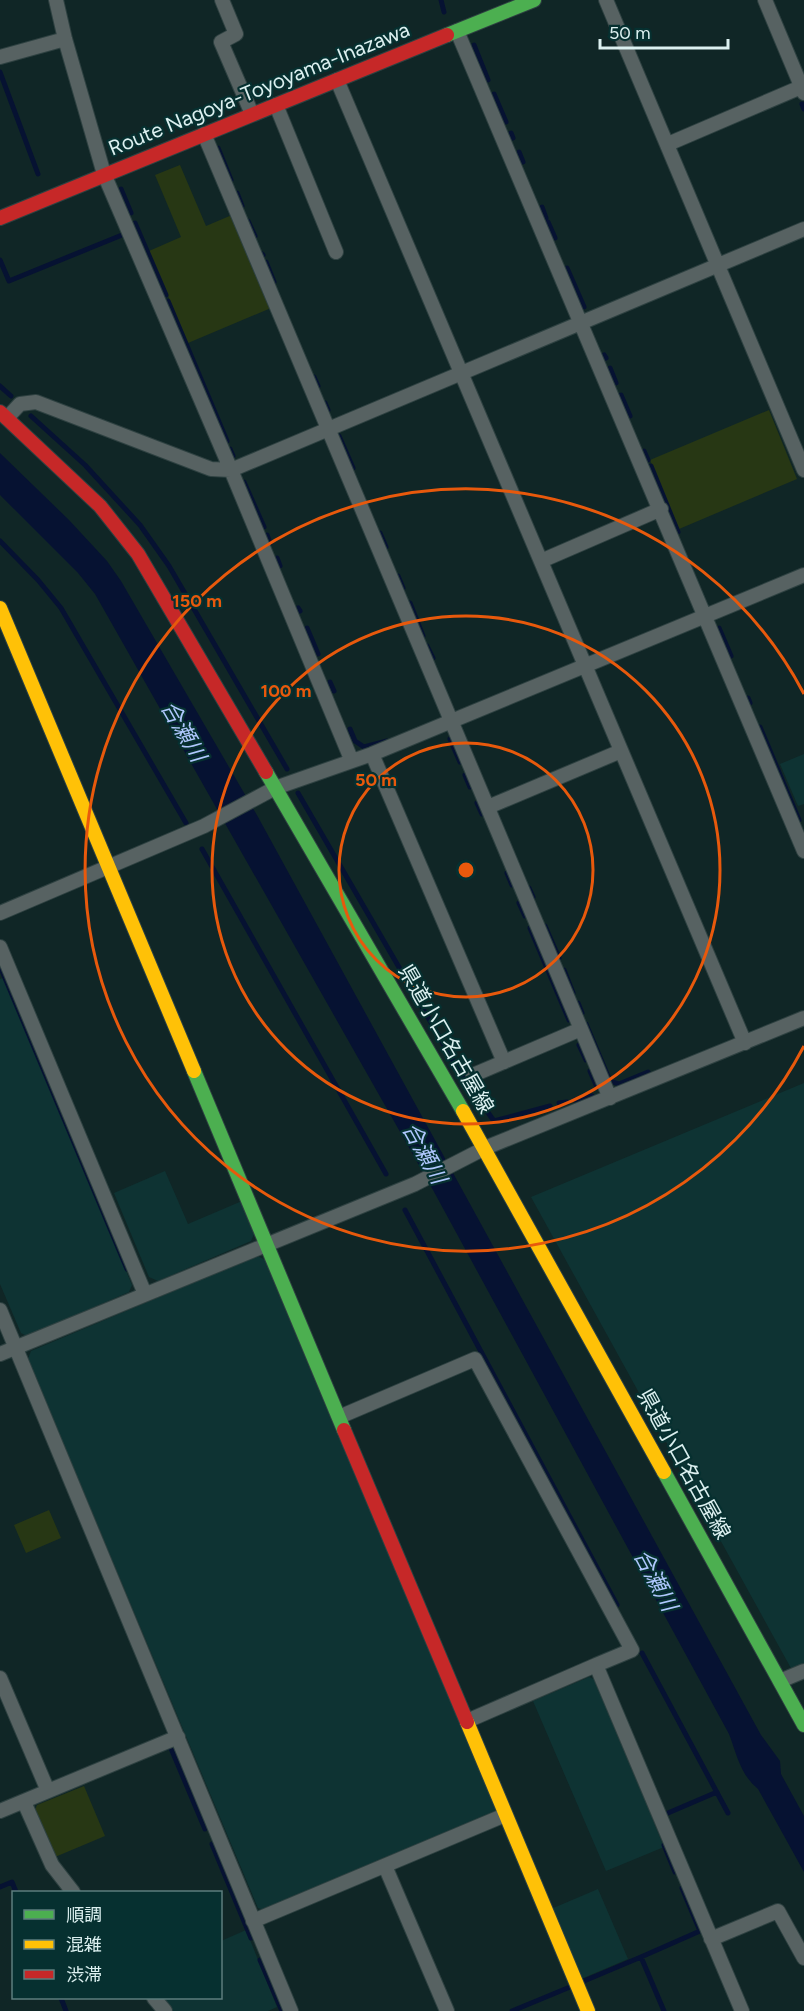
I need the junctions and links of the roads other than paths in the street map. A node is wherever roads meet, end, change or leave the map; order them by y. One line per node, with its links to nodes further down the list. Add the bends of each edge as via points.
1 (56, 0): 8 (street)
2 (222, 0): 13 (street, via 236,34 221,42)
3 (534, 0): 6 (main road, Route Nagoya-Toyoyama-Inazawa)
4 (606, 0): 15 (street)
5 (765, 0): 11 (street)
6 (511, 4): 7 (main road, Route Nagoya-Toyoyama-Inazawa)
7 (457, 31): 10 (main road, Route Nagoya-Toyoyama-Inazawa); 21 (street)
8 (65, 39): 9 (street); 16 (street)
9 (0, 57)
10 (337, 80): 12 (main road, Route Nagoya-Toyoyama-Inazawa); 22 (street)
11 (803, 90): 15 (street)
12 (276, 105): 13 (main road, Route Nagoya-Toyoyama-Inazawa); 19 (street)
13 (252, 114): 14 (main road, Route Nagoya-Toyoyama-Inazawa)
14 (204, 134): 16 (main road, Route Nagoya-Toyoyama-Inazawa); 24 (street)
15 (668, 144): 20 (street)
16 (105, 174): 17 (main road, Route Nagoya-Toyoyama-Inazawa); 25 (street)
17 (0, 218)
18 (804, 229): 20 (street)
19 (336, 252)
20 (719, 265): 21 (street); 26 (street)
21 (582, 322): 22 (street); 27 (street)
22 (461, 374): 24 (street); 28 (street)
23 (3, 415): 25 (street, via 20,404 36,402 211,469); 37 (main road, 県道小口名古屋線, via 100,506 138,554)
24 (329, 429): 25 (street); 33 (street)
25 (231, 470): 36 (street)
26 (804, 470)
27 (661, 509): 28 (street); 31 (street)
28 (541, 561): 32 (street)
29 (804, 575): 31 (street)
30 (0, 608): 40 (main road)
31 (706, 616): 32 (street); 39 (street)
32 (585, 666): 33 (street); 34 (street)
33 (452, 721): 35 (street); 38 (street)
34 (621, 751): 38 (street); 45 (street)
35 (372, 754): 36 (street); 46 (street)
36 (351, 759): 37 (street)
37 (275, 788): 40 (street, via 211,823); 49 (main road, 県道小口名古屋線)
38 (488, 807): 44 (street)
39 (804, 851)
40 (108, 867): 41 (street); 50 (main road)
41 (0, 913)
42 (0, 947): 51 (street)
43 (804, 1018): 45 (street)
44 (580, 1029): 46 (street); 48 (street)
45 (745, 1043): 48 (street)
46 (504, 1062): 47 (street)
47 (473, 1075)
48 (610, 1098): 49 (street)
49 (485, 1148): 50 (street, via 415,1184); 59 (main road, 県道小口名古屋線)
50 (266, 1243): 51 (street); 55 (main road)
51 (145, 1294): 53 (street)
52 (0, 1310): 53 (street)
53 (16, 1347): 54 (street); 62 (street)
54 (0, 1354)
55 (339, 1417): 56 (street, via 475,1359 632,1650); 60 (main road)
56 (596, 1665): 60 (street); 70 (street)
57 (804, 1671): 59 (street)
58 (0, 1678): 63 (street)
59 (780, 1681): 61 (main road, 県道小口名古屋線)
60 (466, 1721): 66 (main road)
61 (804, 1725)
62 (178, 1737): 63 (street); 69 (street)
63 (48, 1791): 64 (street)
64 (24, 1802): 65 (street); 68 (street, via 52,1865)
65 (0, 1811)
66 (506, 1815): 67 (street); 76 (main road)
67 (385, 1866): 69 (street); 75 (street)
68 (72, 1891)
69 (253, 1921): 74 (street)
70 (711, 1939): 71 (street, via 778,1911); 77 (street)
71 (804, 1959)
72 (155, 1999): 73 (street)
73 (165, 2011)
74 (291, 2011)
75 (447, 2011)
76 (588, 2011)
77 (742, 2011)

